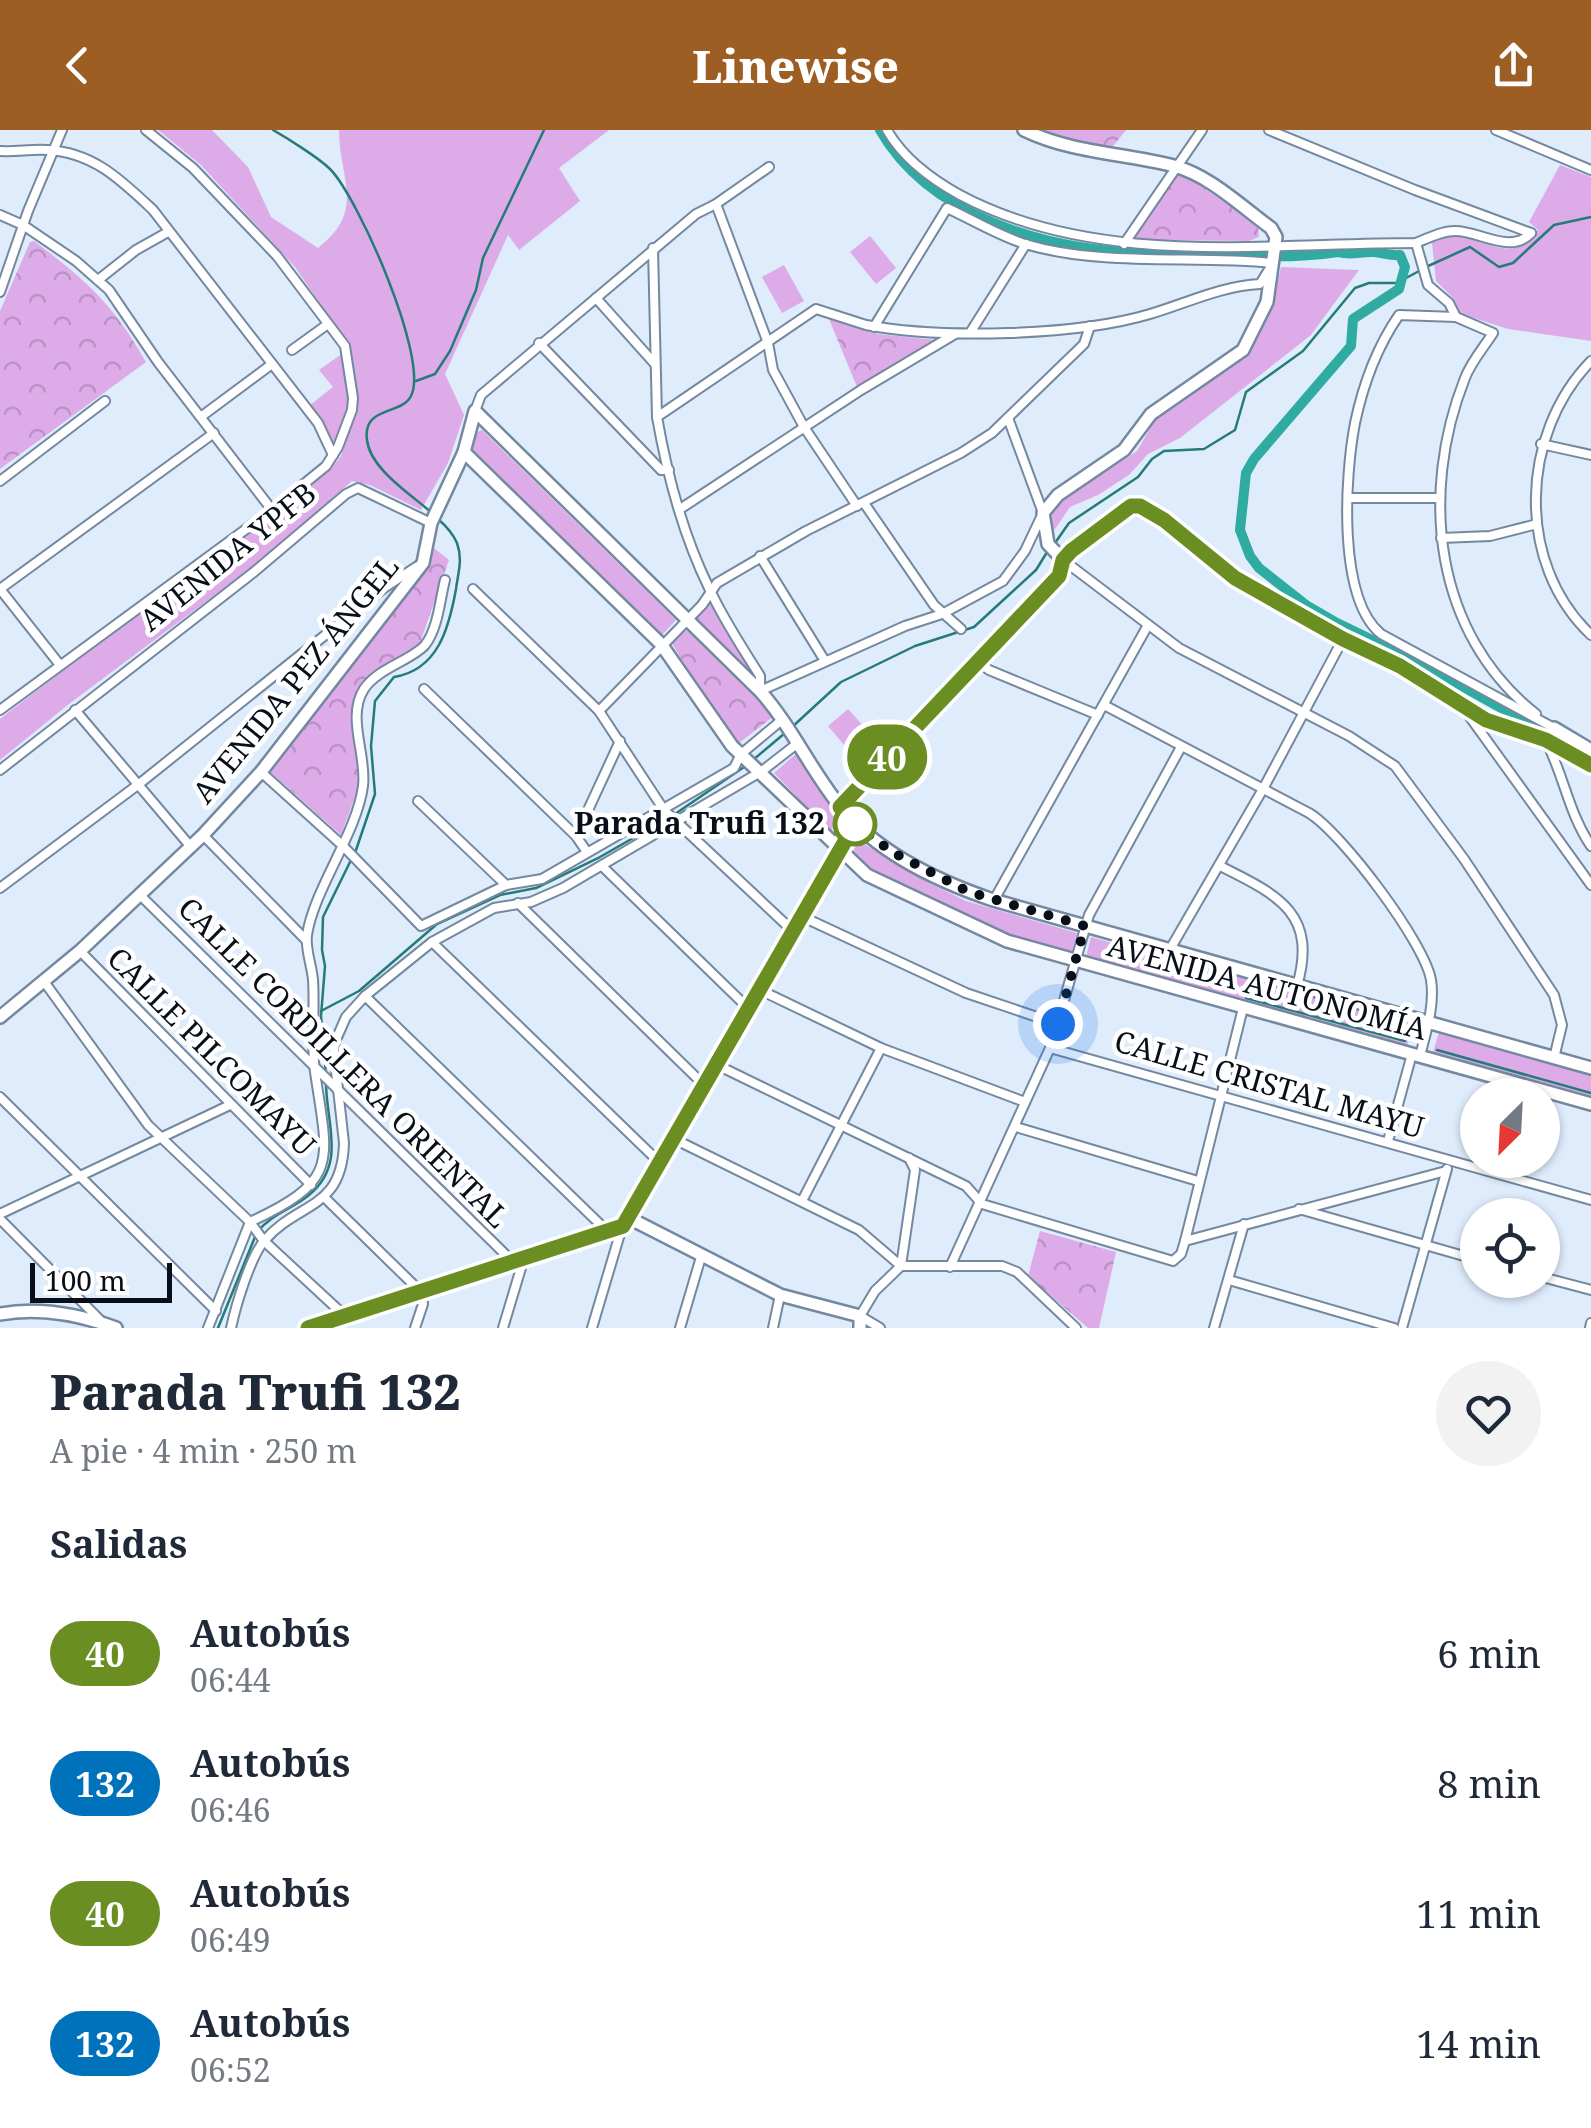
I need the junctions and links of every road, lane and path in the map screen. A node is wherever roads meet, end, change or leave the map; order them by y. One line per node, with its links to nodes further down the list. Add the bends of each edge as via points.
1 (62, 130): 8 (street)
2 (146, 130): 26 (street, via 193,168 277,256)
3 (886, 130): 19 (street, via 925,173 996,213)
4 (1024, 130): 11 (street, via 1066,146)
5 (1202, 130): 11 (street)
6 (1270, 130): 17 (street, via 1531,233 1512,243 1449,231)
7 (1496, 130): 12 (street)
8 (55, 150): 9 (street); 15 (street); 16 (street, via 103,167)
9 (0, 152)
10 (768, 166): 13 (street)
11 (1176, 166): 19 (street); 21 (street, via 1271,228)
12 (1591, 170)
13 (716, 204): 20 (street); 32 (street)
14 (0, 215): 15 (street)
15 (23, 226): 22 (street); 23 (street)
16 (168, 232): 22 (street); 35 (street)
17 (1416, 243): 21 (street); 25 (street, via 1428,286)
18 (1026, 244): 21 (street, via 1108,257); 28 (street, via 947,208); 30 (street)
19 (1124, 244): 21 (street)
20 (653, 248): 24 (street); 36 (street)
21 (1274, 254): 27 (street, via 1260,284); 55 (street, via 1267,302 1243,350 1151,414 1124,450 1058,494)
22 (98, 280): 39 (street)
23 (0, 292)
24 (596, 298): 31 (street); 36 (street)
25 (1456, 318): 50 (street, via 1399,315 1388,329 1355,424); 51 (street, via 1493,333 1466,375 1442,459)
26 (328, 324): 33 (street); 46 (street, via 345,346 353,398)
27 (1090, 326): 30 (street); 41 (street, via 1084,344)
28 (874, 327): 29 (street); 32 (street, via 816,310)
29 (957, 333): 30 (street); 42 (street)
30 (970, 333)
31 (539, 343): 38 (street, via 481,395); 48 (street)
32 (768, 344): 40 (street); 42 (street, via 773,370)
33 (292, 350)
34 (1591, 361): 44 (street)
35 (272, 364): 39 (street); 46 (street)
36 (655, 364): 40 (street)
37 (106, 401): 49 (street)
38 (475, 411): 45 (street); 67 (street, AVENIDA AUTONOMÍA)
39 (202, 416): 43 (street)
40 (656, 417): 48 (street)
41 (1008, 418): 52 (street, via 962,453); 55 (street)
42 (804, 427): 52 (street); 53 (street)
43 (214, 433): 54 (street); 63 (street)
44 (1542, 444): 47 (street); 57 (street)
45 (464, 452): 56 (street); 72 (street, AVENIDA AUTONOMÍA)
46 (334, 455): 54 (street, AVENIDA YPFB)
47 (1591, 456)
48 (669, 470): 53 (street)
49 (0, 481)
50 (1349, 498): 51 (street); 86 (street, via 1351,562 1370,625)
51 (1439, 498): 58 (street)
52 (861, 504): 60 (street); 66 (street)
53 (680, 509): 65 (street)
54 (272, 510): 75 (street, AVENIDA YPFB)
55 (1042, 513): 59 (street); 66 (street, via 1003,581)
56 (434, 517): 61 (street, AVENIDA PEZ ÁNGEL); 81 (street, AVENIDA YPFB, via 358,488 346,494)
57 (1537, 524): 58 (street, via 1490,536); 70 (street, via 1550,575)
58 (1441, 538): 86 (street, via 1448,579 1478,649 1506,687)
59 (1056, 552): 68 (street); 71 (street, via 1140,506 1235,578); 74 (street, via 1059,576)
60 (760, 556): 65 (street, via 717,583); 73 (street)
61 (422, 562): 95 (street, AVENIDA PEZ ÁNGEL); 97 (street)
62 (444, 580): 108 (street, via 424,646 365,688 356,708 363,787)
63 (0, 588): 75 (street)
64 (473, 588): 83 (street)
65 (711, 594): 67 (street); 77 (street, via 760,676)
66 (942, 614): 69 (street); 73 (street)
67 (686, 619): 72 (street); 77 (street, AVENIDA AUTONOMÍA)
68 (1148, 625): 78 (street); 82 (street)
69 (961, 629)
70 (1591, 635)
71 (1343, 639): 79 (street); 82 (street)
72 (662, 644): 83 (street); 92 (street, AVENIDA AUTONOMÍA)
73 (825, 660): 77 (street)
74 (976, 662): 84 (street); 100 (street)
75 (60, 665): 80 (street, AVENIDA YPFB)
76 (424, 689): 105 (street)
77 (760, 691): 85 (street, AVENIDA AUTONOMÍA)
78 (1104, 705): 84 (street); 90 (street)
79 (1461, 705): 88 (street); 114 (street)
80 (0, 710)
81 (76, 710): 94 (street, AVENIDA YPFB); 97 (street)
82 (1302, 711): 98 (street); 139 (street, via 1382,756 1404,776 1554,995 1562,1025)
83 (599, 712): 87 (street)
84 (1098, 716): 117 (street)
85 (784, 718): 89 (street, AVENIDA AUTONOMÍA); 92 (street)
86 (1554, 728): 88 (street); 91 (street)
87 (620, 740): 101 (street); 105 (street)
88 (1546, 740): 93 (street); 106 (street, via 1572,816)
89 (799, 742): 96 (street); 100 (street, AVENIDA AUTONOMÍA)
90 (1181, 747): 98 (street); 120 (street)
91 (1590, 747)
92 (741, 754): 96 (street, AVENIDA AUTONOMÍA); 101 (street, via 734,768)
93 (1591, 765)
94 (0, 770)
95 (260, 772): 104 (street, AVENIDA PEZ ÁNGEL); 108 (street)
96 (762, 772): 102 (street); 110 (street, AVENIDA AUTONOMÍA)
97 (139, 784): 107 (street); 115 (street)
98 (1263, 789): 112 (street); 134 (street, via 1331,828 1364,870 1429,972)
99 (418, 801): 113 (street)
100 (840, 807): 103 (street, AVENIDA AUTONOMÍA)
101 (664, 810): 102 (street); 109 (street)
102 (679, 821): 111 (street); 121 (street)
103 (855, 824): 110 (street); 117 (street, AVENIDA AUTONOMÍA, via 900,858)
104 (203, 835): 107 (street, AVENIDA PEZ ÁNGEL); 122 (street)
105 (576, 836): 109 (street)
106 (1591, 846)
107 (191, 847): 116 (street, AVENIDA PEZ ÁNGEL)
108 (349, 852): 113 (street, via 421,926); 122 (street)
109 (587, 852): 113 (street, via 542,879)
110 (839, 852): 119 (street); 126 (street, AVENIDA AUTONOMÍA, via 867,875 964,922)
111 (602, 866): 118 (street, via 547,896); 131 (street)
112 (1220, 866): 124 (street); 128 (street, via 1280,899 1294,915 1303,936)
113 (506, 885)
114 (1591, 885)
115 (0, 888)
116 (142, 896): 125 (street, AVENIDA PEZ ÁNGEL); 142 (street, CALLE CORDILLERA ORIENTAL)
117 (994, 900): 120 (street, AVENIDA AUTONOMÍA)
118 (518, 903): 123 (street, via 494,908); 143 (street)
119 (802, 916): 121 (street); 135 (street, via 966,993)
120 (1085, 926): 124 (street, AVENIDA AUTONOMÍA); 126 (street)
121 (794, 932): 129 (street)
122 (306, 940): 142 (street)
123 (432, 942): 130 (street); 157 (street)
124 (1170, 951): 128 (street, AVENIDA AUTONOMÍA)
125 (80, 952): 127 (street, AVENIDA PEZ ÁNGEL); 149 (street, CALLE PILCOMAYU)
126 (1076, 962): 132 (street, AVENIDA AUTONOMÍA); 135 (street)
127 (43, 980): 133 (street, AVENIDA PEZ ÁNGEL); 152 (street)
128 (1297, 986): 134 (street, AVENIDA AUTONOMÍA)
129 (760, 990): 131 (street); 136 (street)
130 (365, 996): 144 (street, via 335,1042); 171 (street)
131 (749, 1008): 140 (street)
132 (1243, 1008): 138 (street, AVENIDA AUTONOMÍA); 145 (street)
133 (0, 1017)
134 (1428, 1023): 138 (street); 139 (street, AVENIDA AUTONOMÍA)
135 (1058, 1024): 137 (street)
136 (882, 1048): 147 (street); 150 (street)
137 (1050, 1048): 145 (street, CALLE CRISTAL MAYU); 147 (street)
138 (1416, 1055): 148 (street, AVENIDA AUTONOMÍA); 154 (street)
139 (1554, 1058): 141 (street, AVENIDA AUTONOMÍA)
140 (717, 1066): 143 (street); 150 (street)
141 (1591, 1068)
142 (318, 1071): 144 (street, CALLE CORDILLERA ORIENTAL); 161 (street, via 326,1142)
143 (705, 1086): 153 (street)
144 (338, 1092): 162 (street, via 344,1157); 177 (street, CALLE CORDILLERA ORIENTAL)
145 (1220, 1095): 154 (street, CALLE CRISTAL MAYU); 160 (street)
146 (0, 1097): 159 (street)
147 (1025, 1102): 151 (street)
148 (1591, 1104)
149 (230, 1105): 152 (street); 161 (street, CALLE PILCOMAYU)
150 (842, 1124): 155 (street); 164 (street)
151 (1016, 1127): 160 (street); 165 (street)
152 (162, 1138): 159 (street); 168 (street)
153 (672, 1138): 157 (street); 164 (street)
154 (1388, 1141): 156 (street, CALLE CRISTAL MAYU)
155 (908, 1157): 165 (street, via 966,1186); 178 (street, via 915,1170)
156 (1450, 1160): 158 (street); 163 (street, CALLE CRISTAL MAYU)
157 (659, 1162): 169 (street)
158 (1446, 1171): 166 (street); 174 (street)
159 (78, 1176): 167 (street); 185 (street)
160 (1198, 1181): 173 (street)
161 (311, 1184): 168 (street)
162 (324, 1197): 172 (street); 183 (street, CALLE PILCOMAYU)
163 (1591, 1200)
164 (802, 1201): 178 (street, via 859,1230)
165 (982, 1204): 173 (street, via 1167,1260 1178,1258); 179 (street)
166 (1297, 1209): 170 (street); 174 (street)
167 (1, 1221): 190 (street)
168 (250, 1222): 172 (street); 185 (street)
169 (626, 1222): 171 (street); 176 (street); 197 (street)
170 (1244, 1224): 173 (street); 180 (street)
171 (607, 1231): 177 (street)
172 (264, 1241): 187 (street); 193 (street)
173 (1184, 1241)
174 (1425, 1246): 175 (street); 204 (street)
175 (1460, 1255)
176 (701, 1257): 184 (street); 198 (street)
177 (518, 1260): 183 (street); 196 (street, CALLE CORDILLERA ORIENTAL)
178 (901, 1266): 179 (street); 189 (street, via 875,1291)
179 (950, 1268): 201 (street, via 1002,1266 1017,1272)
180 (1229, 1280): 202 (street); 203 (street)
181 (1560, 1282): 182 (street)
182 (1591, 1290)
183 (421, 1292): 187 (street); 195 (street)
184 (780, 1295): 189 (street); 199 (street)
185 (216, 1312): 192 (street)
186 (0, 1314): 188 (street, via 50,1312)
187 (345, 1316): 191 (street)
188 (79, 1322): 190 (street)
189 (860, 1322): 200 (street)
190 (109, 1326)
191 (324, 1326): 194 (street)
192 (208, 1328)
193 (231, 1328)
194 (308, 1328)
195 (415, 1328)
196 (503, 1328)
197 (592, 1328)
198 (680, 1328)
199 (773, 1328)
200 (880, 1328)
201 (1076, 1328)
202 (1214, 1328)
203 (1394, 1328)
204 (1402, 1328)

